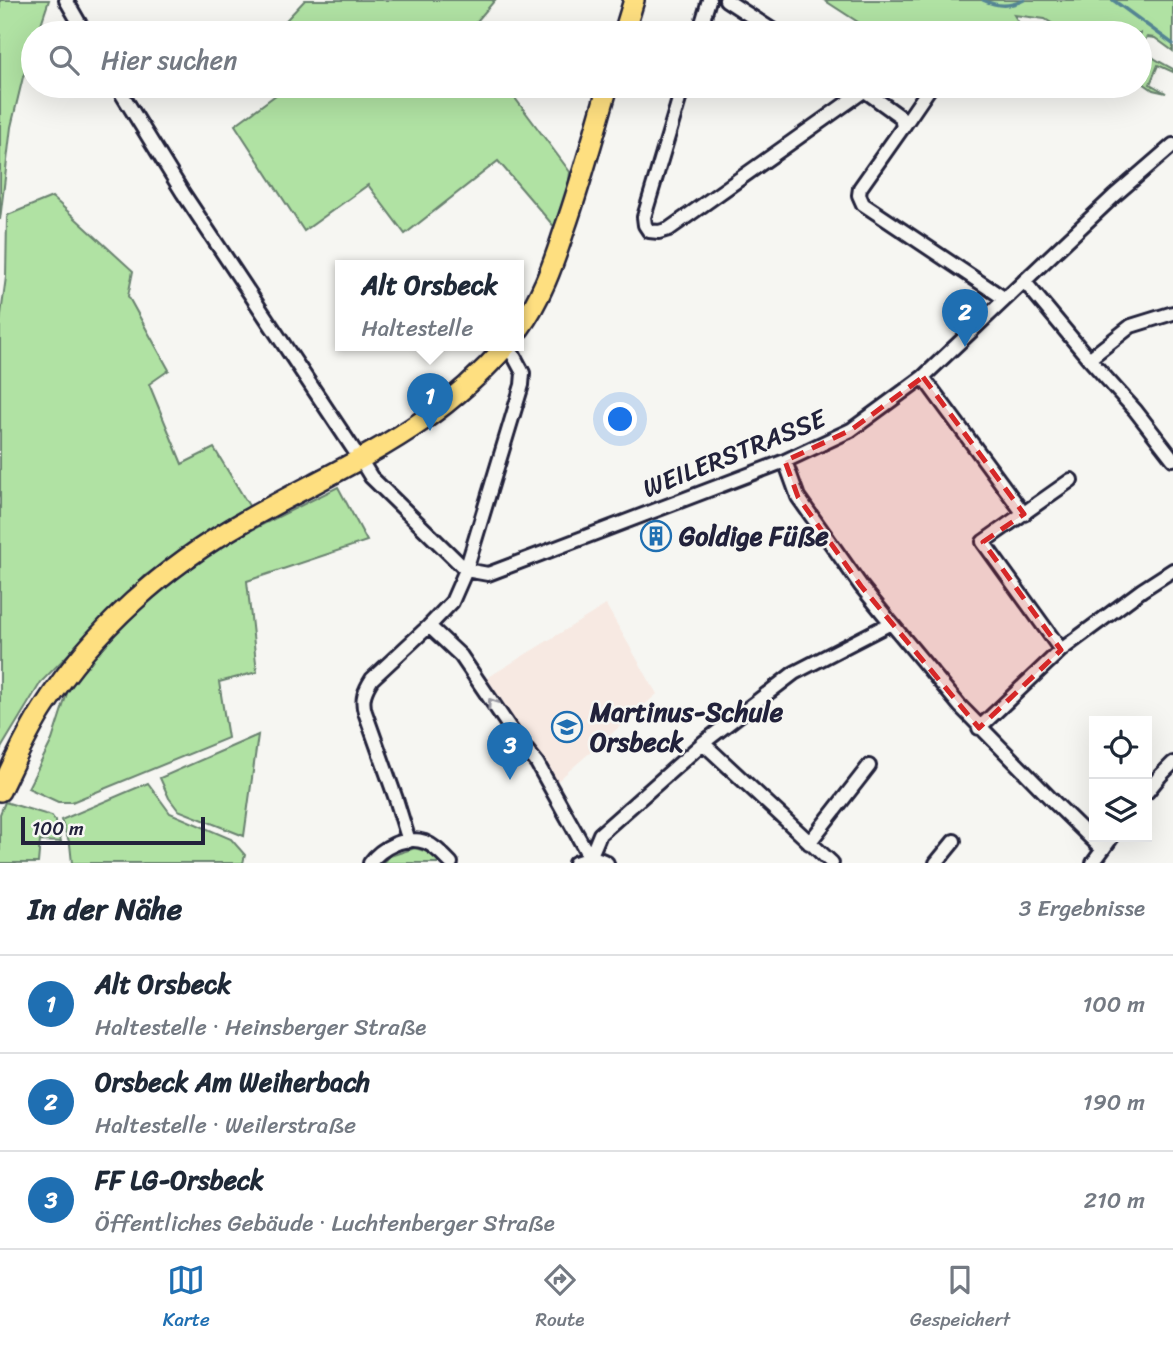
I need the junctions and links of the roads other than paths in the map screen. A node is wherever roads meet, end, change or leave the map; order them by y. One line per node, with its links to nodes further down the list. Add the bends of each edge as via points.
1 (66, 0): 5 (street)
2 (634, 0): 6 (main road)
3 (709, 0): 7 (street)
4 (726, 0): 8 (street)
5 (78, 21)
6 (628, 21)
7 (703, 21)
8 (758, 21)
9 (124, 98): 26 (street)
10 (604, 98): 20 (main road, via 550,272)
11 (679, 98): 12 (street, via 644,218 649,231 669,229)
12 (848, 98)
13 (875, 98): 15 (street, via 901,117)
14 (923, 98): 15 (street)
15 (903, 127): 18 (street, via 860,188 863,204)
16 (1173, 145): 17 (street, WEILERSTRASSE)
17 (1024, 281): 18 (street, WEILERSTRASSE); 23 (street)
18 (1006, 299): 24 (street, WEILERSTRASSE)
19 (1173, 313): 23 (street, via 1131,326)
20 (524, 322)
21 (502, 351): 26 (main road, via 447,403)
22 (511, 351): 30 (street, via 523,373 522,385)
23 (1089, 359): 25 (street)
24 (923, 377): 27 (street, WEILERSTRASSE, via 851,430); 29 (street)
25 (1171, 454)
26 (360, 459): 30 (street, via 370,477); 40 (main road, via 234,527 135,599 89,647 44,707)
27 (785, 461): 30 (street, WEILERSTRASSE, via 488,574); 32 (street, via 798,498)
28 (1072, 480): 29 (street)
29 (1024, 514): 34 (street, via 984,542)
30 (466, 570): 33 (street, via 452,602)
31 (1173, 570): 34 (street)
32 (891, 623): 35 (street); 36 (street, via 794,673)
33 (429, 626): 41 (street, via 372,679 363,698); 46 (street, one-way to 33, via 537,763 461,656)
34 (1062, 650): 35 (street)
35 (979, 728): 45 (street)
36 (703, 743): 43 (street); 46 (street, via 600,834)
37 (1173, 763): 39 (street)
38 (869, 766): 43 (street)
39 (1152, 786)
40 (0, 791)
41 (409, 841): 47 (street, via 377,853); 48 (street, via 438,849)
42 (954, 841): 52 (street)
43 (809, 842): 51 (street)
44 (1108, 842): 45 (street)
45 (1102, 849): 53 (street)
46 (590, 858): 49 (street); 50 (street)
47 (370, 863)
48 (451, 863)
49 (575, 863)
50 (607, 863)
51 (832, 863)
52 (936, 863)
53 (1093, 863)

